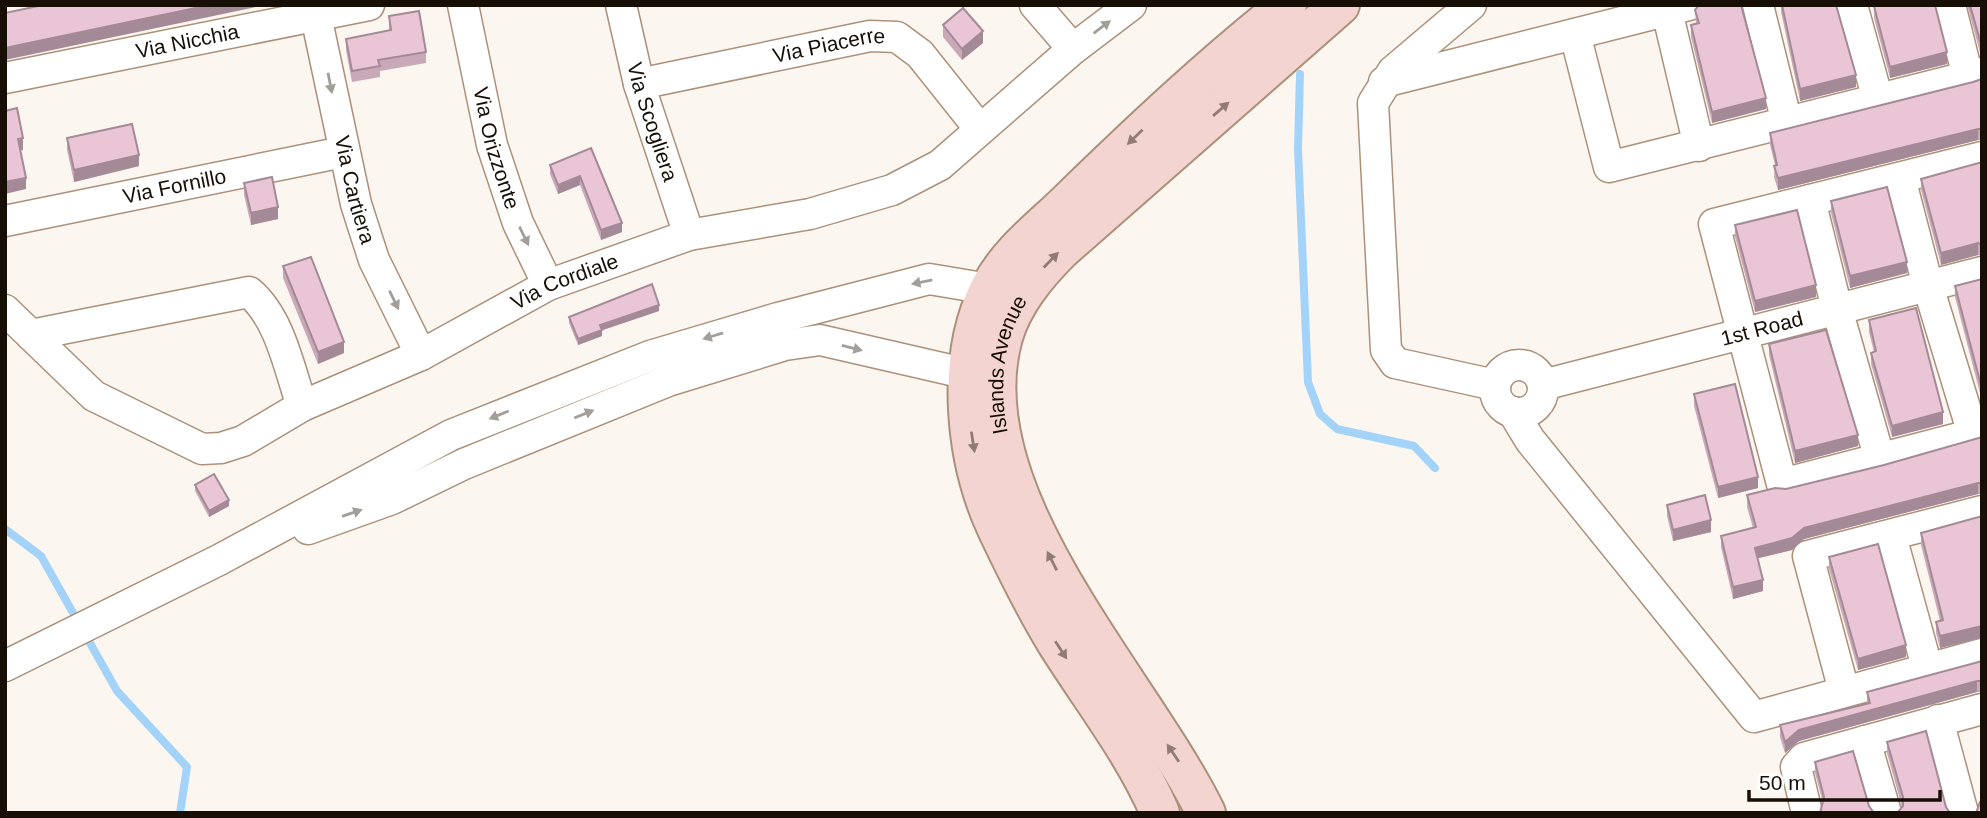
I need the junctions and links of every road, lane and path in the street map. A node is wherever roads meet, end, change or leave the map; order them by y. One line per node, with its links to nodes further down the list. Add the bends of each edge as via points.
1 (369, 5): 13 (street, Via Nicchia)
2 (463, 5): 31 (street, Via Orizzonte, one-way to 31, via 492,145 518,223)
3 (621, 5): 19 (street, Via Scogliera)
4 (1035, 5): 15 (street)
5 (1131, 5): 15 (street, Via Cordiale, one-way to 5)
6 (1287, 5): 33 (street, Islands Avenue, one-way to 33, via 1143,128 1014,253)
7 (1340, 5): 33 (street, Islands Avenue, one-way to 7, via 1038,273)
8 (1471, 5): 18 (street)
9 (1758, 5): 21 (street)
10 (1852, 5): 20 (street)
11 (1950, 5): 16 (street)
12 (1678, 8): 14 (street); 23 (street)
13 (317, 16): 17 (street, Via Nicchia); 24 (street, Via Cartiera, one-way to 24)
14 (1575, 34): 18 (street); 23 (street, via 1609,167)
15 (1073, 49): 22 (street, Via Cordiale)
16 (1975, 75): 20 (street)
17 (5, 78)
18 (1384, 82): 42 (street, via 1373,103 1386,350 1395,363)
19 (639, 84): 22 (street, Via Piacerre, via 870,36 897,37 920,54); 29 (street, Via Scogliera)
20 (1878, 100): 21 (street)
21 (1787, 123): 23 (street)
22 (979, 128): 29 (street, Via Cordiale, via 940,165 892,190 810,214)
23 (1699, 146)
24 (343, 152): 28 (street, Via Fornillo); 40 (street, Via Cartiera, one-way to 40, via 374,260)
25 (1982, 157): 26 (street)
26 (1900, 178): 27 (street); 32 (street)
27 (1810, 200): 34 (street); 37 (street, via 1714,224)
28 (5, 221)
29 (689, 235): 31 (street, Via Cordiale)
30 (1982, 272): 32 (street, 1st Road)
31 (548, 285): 40 (street, Via Cordiale)
32 (1928, 286): 34 (street, 1st Road); 46 (street)
33 (1003, 296): 36 (street, one-way to 36, via 929,279); 41 (street, Islands Avenue, via 1003,338)
34 (1837, 309): 37 (street, 1st Road); 47 (street)
35 (5, 310): 38 (street, Via Cordiale)
36 (813, 310): 39 (street); 50 (street, one-way to 50, via 650,356 451,435)
37 (1741, 334): 43 (street, 1st Road); 47 (street, via 1782,484)
38 (31, 335): 44 (street, Via Cordiale, via 94,396 202,449 221,449 243,441); 44 (street, via 249,292 272,320)
39 (820, 340): 41 (street, one-way to 41); 50 (street, one-way to 39, via 392,499 464,464 668,381 785,345)
40 (421, 355): 44 (street, Via Cordiale)
41 (983, 375): 58 (street, Islands Avenue, one-way to 58, via 968,412 977,473 996,528 1054,639 1148,785); 59 (street, Islands Avenue, one-way to 41, via 1188,776 1078,610 1027,511 1005,459 997,410)
42 (1495, 385): 43 (street, via 1505,369 1524,365); 45 (street, via 1502,407)
43 (1543, 385): 45 (street, via 1535,407 1525,413)
44 (302, 406)
45 (1513, 412): 54 (street, via 1530,440 1754,717)
46 (1977, 433): 47 (street)
47 (1880, 460)
48 (1982, 511): 49 (street)
49 (1891, 536): 53 (street); 54 (street, via 1808,556)
50 (219, 560): 52 (street)
51 (1982, 654): 53 (street)
52 (18, 661)
53 (1927, 667): 54 (street)
54 (1844, 691)
55 (1982, 709): 56 (street)
56 (1938, 720): 57 (street); 62 (street)
57 (1865, 741): 60 (street, via 1804,758 1796,767); 61 (street)
58 (1160, 813)
59 (1206, 813)
60 (1807, 813)
61 (1886, 813)
62 (1964, 813)

